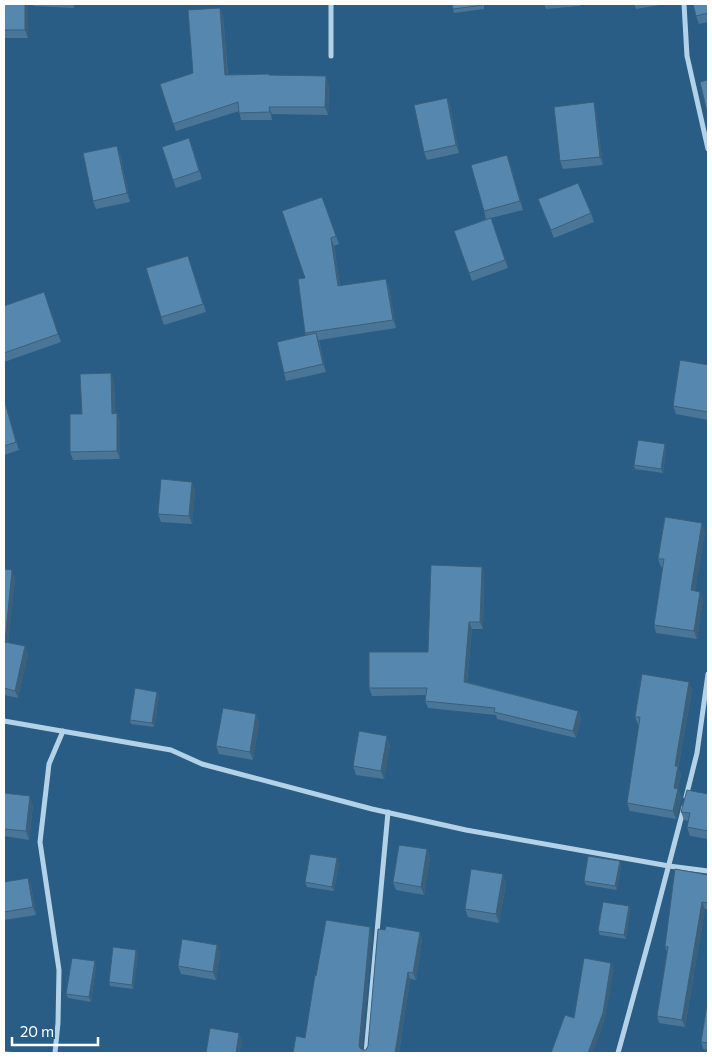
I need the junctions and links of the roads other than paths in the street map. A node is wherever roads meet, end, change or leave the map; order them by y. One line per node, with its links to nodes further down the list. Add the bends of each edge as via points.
1 (331, 4): 3 (street)
2 (684, 4): 4 (street, via 687,56)
3 (331, 56)
4 (708, 149)
5 (708, 678): 9 (street, via 697,753)
6 (4, 721): 7 (street)
7 (63, 731): 8 (street, via 171,750 202,764); 11 (street, via 49,764 40,842 59,970)
8 (388, 812): 9 (street, via 466,830); 12 (street)
9 (669, 866): 10 (street); 13 (street)
10 (708, 871)
11 (55, 1053)
12 (366, 1053)
13 (620, 1053)

